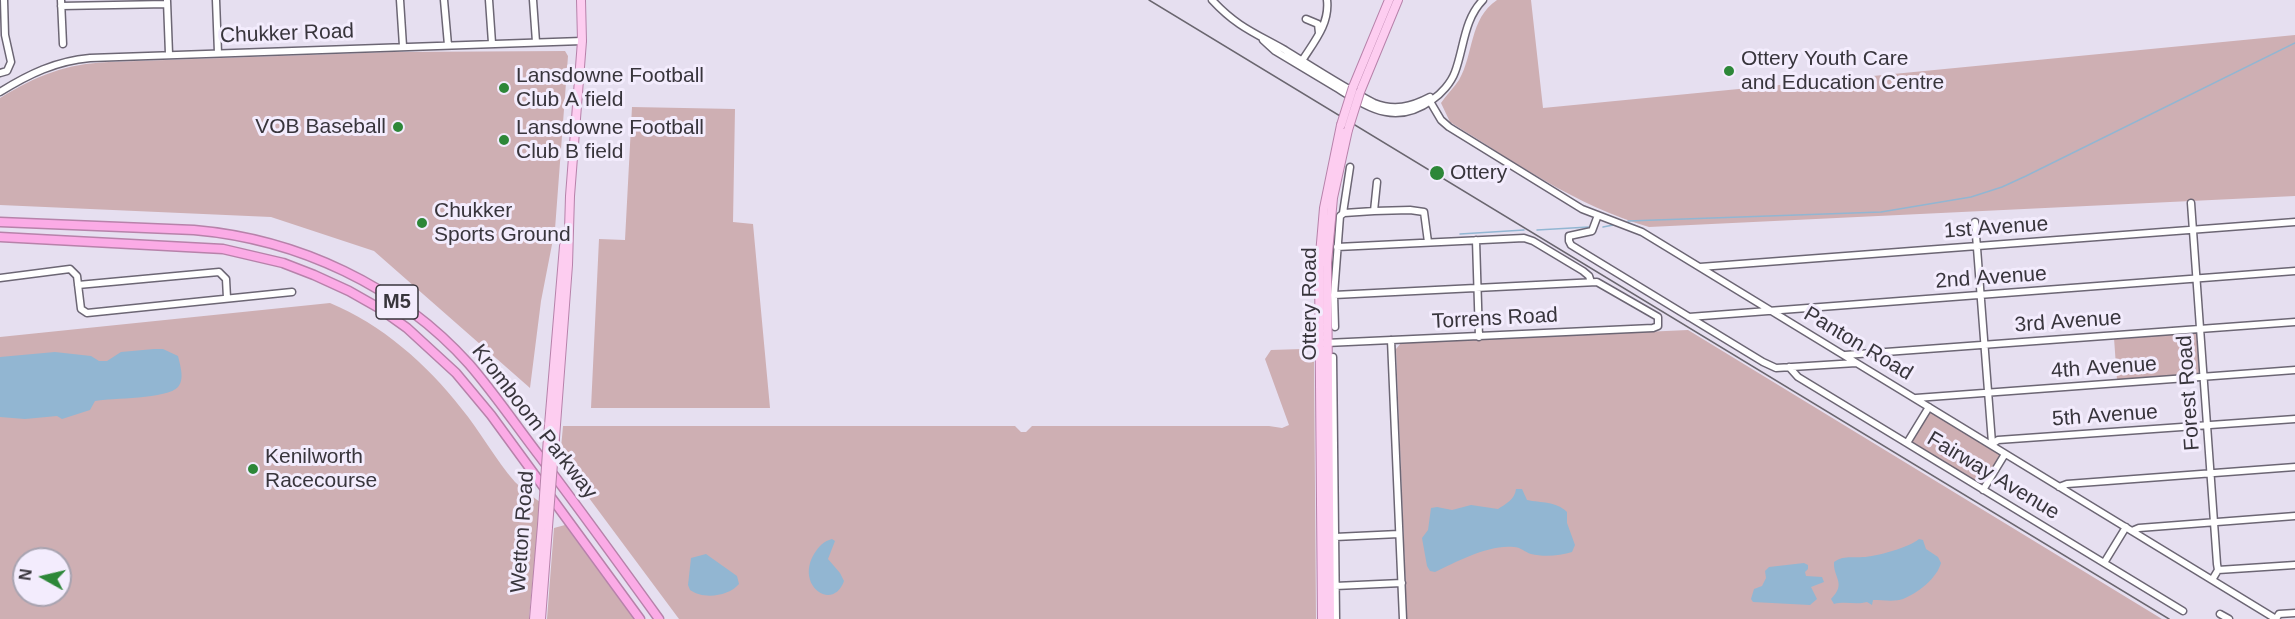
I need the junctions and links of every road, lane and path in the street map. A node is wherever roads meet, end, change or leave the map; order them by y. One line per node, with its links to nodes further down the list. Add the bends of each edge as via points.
1 (4, 0): 30 (street, via 11,62 10,68)
2 (216, 0): 26 (street)
3 (400, 0): 25 (street)
4 (444, 0): 24 (street)
5 (489, 0): 22 (street)
6 (533, 0): 21 (street)
7 (581, 0): 20 (main road, Wetton Road)
8 (1212, 0): 17 (street)
9 (1223, 0): 17 (street)
10 (1327, 0): 19 (street, via 1326,19)
11 (1389, 0): 31 (main road, Ottery Road)
12 (1398, 0): 31 (main road, Ottery Road)
13 (1483, 0): 29 (street, via 1470,21)
14 (167, 2): 16 (street); 27 (street)
15 (61, 3): 16 (street); 23 (street)
16 (114, 3)
17 (1218, 7): 28 (street, via 1275,51)
18 (1306, 19): 19 (street, via 1318,24)
19 (1319, 33): 28 (street)
20 (582, 41): 21 (street, Chukker Road); 93 (main road, Wetton Road, bridge, via 568,265)
21 (536, 42): 22 (street, Chukker Road)
22 (492, 43): 24 (street, Chukker Road)
23 (63, 44)
24 (448, 45): 25 (street, Chukker Road)
25 (403, 46): 26 (street, Chukker Road)
26 (218, 52): 27 (street, Chukker Road)
27 (169, 54): 32 (street, Chukker Road, via 64,62 28,74)
28 (1300, 63): 34 (street, via 1380,112 1409,111)
29 (1457, 64): 33 (street); 34 (street)
30 (0, 72)
31 (1356, 89): 71 (main road, Ottery Road, bridge, via 1329,178 1322,232 1318,277)
32 (0, 92)
33 (1441, 93): 34 (street); 35 (street)
34 (1428, 100): 35 (street, Panton Road)
35 (1436, 112): 41 (street, Panton Road, via 1449,128 1578,207)
36 (1350, 167): 40 (street)
37 (1377, 182): 39 (street)
38 (2191, 203): 45 (street, Forest Road)
39 (1374, 211): 40 (street); 48 (street, via 1424,212)
40 (1342, 213): 50 (street)
41 (1598, 215): 51 (street, Panton Road, via 1634,228); 65 (street, via 1592,231 1572,235 1569,241)
42 (0, 222): 109 (highway, Kromboom Parkway / M5, via 225,234 289,249 358,278 418,317 468,363)
43 (1975, 222): 49 (street)
44 (2295, 222): 45 (street, 1st Avenue)
45 (2193, 230): 49 (street, 1st Avenue); 54 (street, Forest Road)
46 (0, 237): 108 (highway, Kromboom Parkway / M5, via 223,249 314,274 379,308 456,373)
47 (1476, 240): 48 (street); 55 (street, via 1527,238 1583,271); 57 (street)
48 (1428, 242): 50 (street)
49 (1977, 246): 51 (street, 1st Avenue); 60 (street)
50 (1337, 247): 59 (street)
51 (1700, 267): 62 (street, Panton Road)
52 (2295, 271): 54 (street, 2nd Avenue)
53 (0, 278): 56 (street, via 70,269 77,276)
54 (2197, 279): 60 (street, 2nd Avenue); 68 (street, Forest Road)
55 (1591, 282): 57 (street); 69 (street, Torrens Road, via 1603,283 1658,317 1658,326)
56 (78, 285): 61 (street, via 219,272 226,279); 61 (street, via 81,309 87,313)
57 (1477, 288): 59 (street); 69 (street)
58 (292, 292): 61 (street)
59 (1334, 295): 67 (street)
60 (1981, 295): 63 (street, 2nd Avenue); 72 (street)
61 (227, 298)
62 (1758, 303): 63 (street, Panton Road); 64 (street)
63 (1771, 311): 64 (street, 2nd Avenue); 73 (street, Panton Road)
64 (1754, 312): 65 (street, 2nd Avenue)
65 (1689, 317): 76 (street, via 1770,367)
66 (2295, 322): 68 (street, 3rd Avenue)
67 (1335, 327)
68 (2200, 328): 72 (street, 3rd Avenue); 78 (street, Forest Road)
69 (1479, 337): 70 (street, Torrens Road)
70 (1391, 340): 71 (street, Torrens Road); 95 (street)
71 (1324, 343): 110 (main road, Ottery Road); 111 (main road, Ottery Road)
72 (1984, 345): 73 (street, 3rd Avenue); 79 (street)
73 (1844, 355): 75 (street, Panton Road)
74 (1333, 357): 96 (street)
75 (1856, 363): 76 (street); 80 (street, Panton Road)
76 (1789, 367): 84 (street, Fairway Avenue, via 1798,377)
77 (2295, 370): 78 (street, 4th Avenue)
78 (2204, 377): 79 (street, 4th Avenue); 83 (street, Forest Road)
79 (1988, 393): 80 (street, 4th Avenue); 85 (street)
80 (1915, 398): 81 (street, Panton Road)
81 (1929, 407): 84 (street); 85 (street, Panton Road)
82 (2295, 419): 83 (street, 5th Avenue)
83 (2208, 425): 85 (street, 5th Avenue); 88 (street, Forest Road)
84 (1906, 442): 90 (street, Fairway Avenue)
85 (1991, 444): 86 (street, Panton Road)
86 (2005, 454): 89 (street, Panton Road); 90 (street)
87 (2295, 467): 88 (street)
88 (2211, 474): 89 (street); 92 (street, Forest Road)
89 (2059, 487): 94 (street, Panton Road)
90 (1983, 489): 97 (street, Fairway Avenue)
91 (2295, 516): 92 (street)
92 (2214, 522): 94 (street); 99 (street, Forest Road)
93 (545, 526): 106 (main road, Wetton Road); 107 (main road, Wetton Road)
94 (2129, 529): 97 (street); 100 (street, Panton Road)
95 (1399, 534): 96 (street); 101 (street)
96 (1335, 537): 102 (street)
97 (2104, 563): 103 (street, Fairway Avenue)
98 (2295, 565): 99 (street)
99 (2218, 570): 100 (street)
100 (2212, 580): 115 (street, Panton Road)
101 (1402, 583): 102 (street); 113 (street)
102 (1335, 586): 112 (street)
103 (2183, 611)
104 (2295, 613): 115 (street, via 2279,614)
105 (2220, 614): 114 (street)
106 (534, 619)
107 (541, 619)
108 (639, 619)
109 (659, 619)
110 (1322, 619)
111 (1329, 619)
112 (1336, 619)
113 (1403, 619)
114 (2229, 619)
115 (2276, 619)

